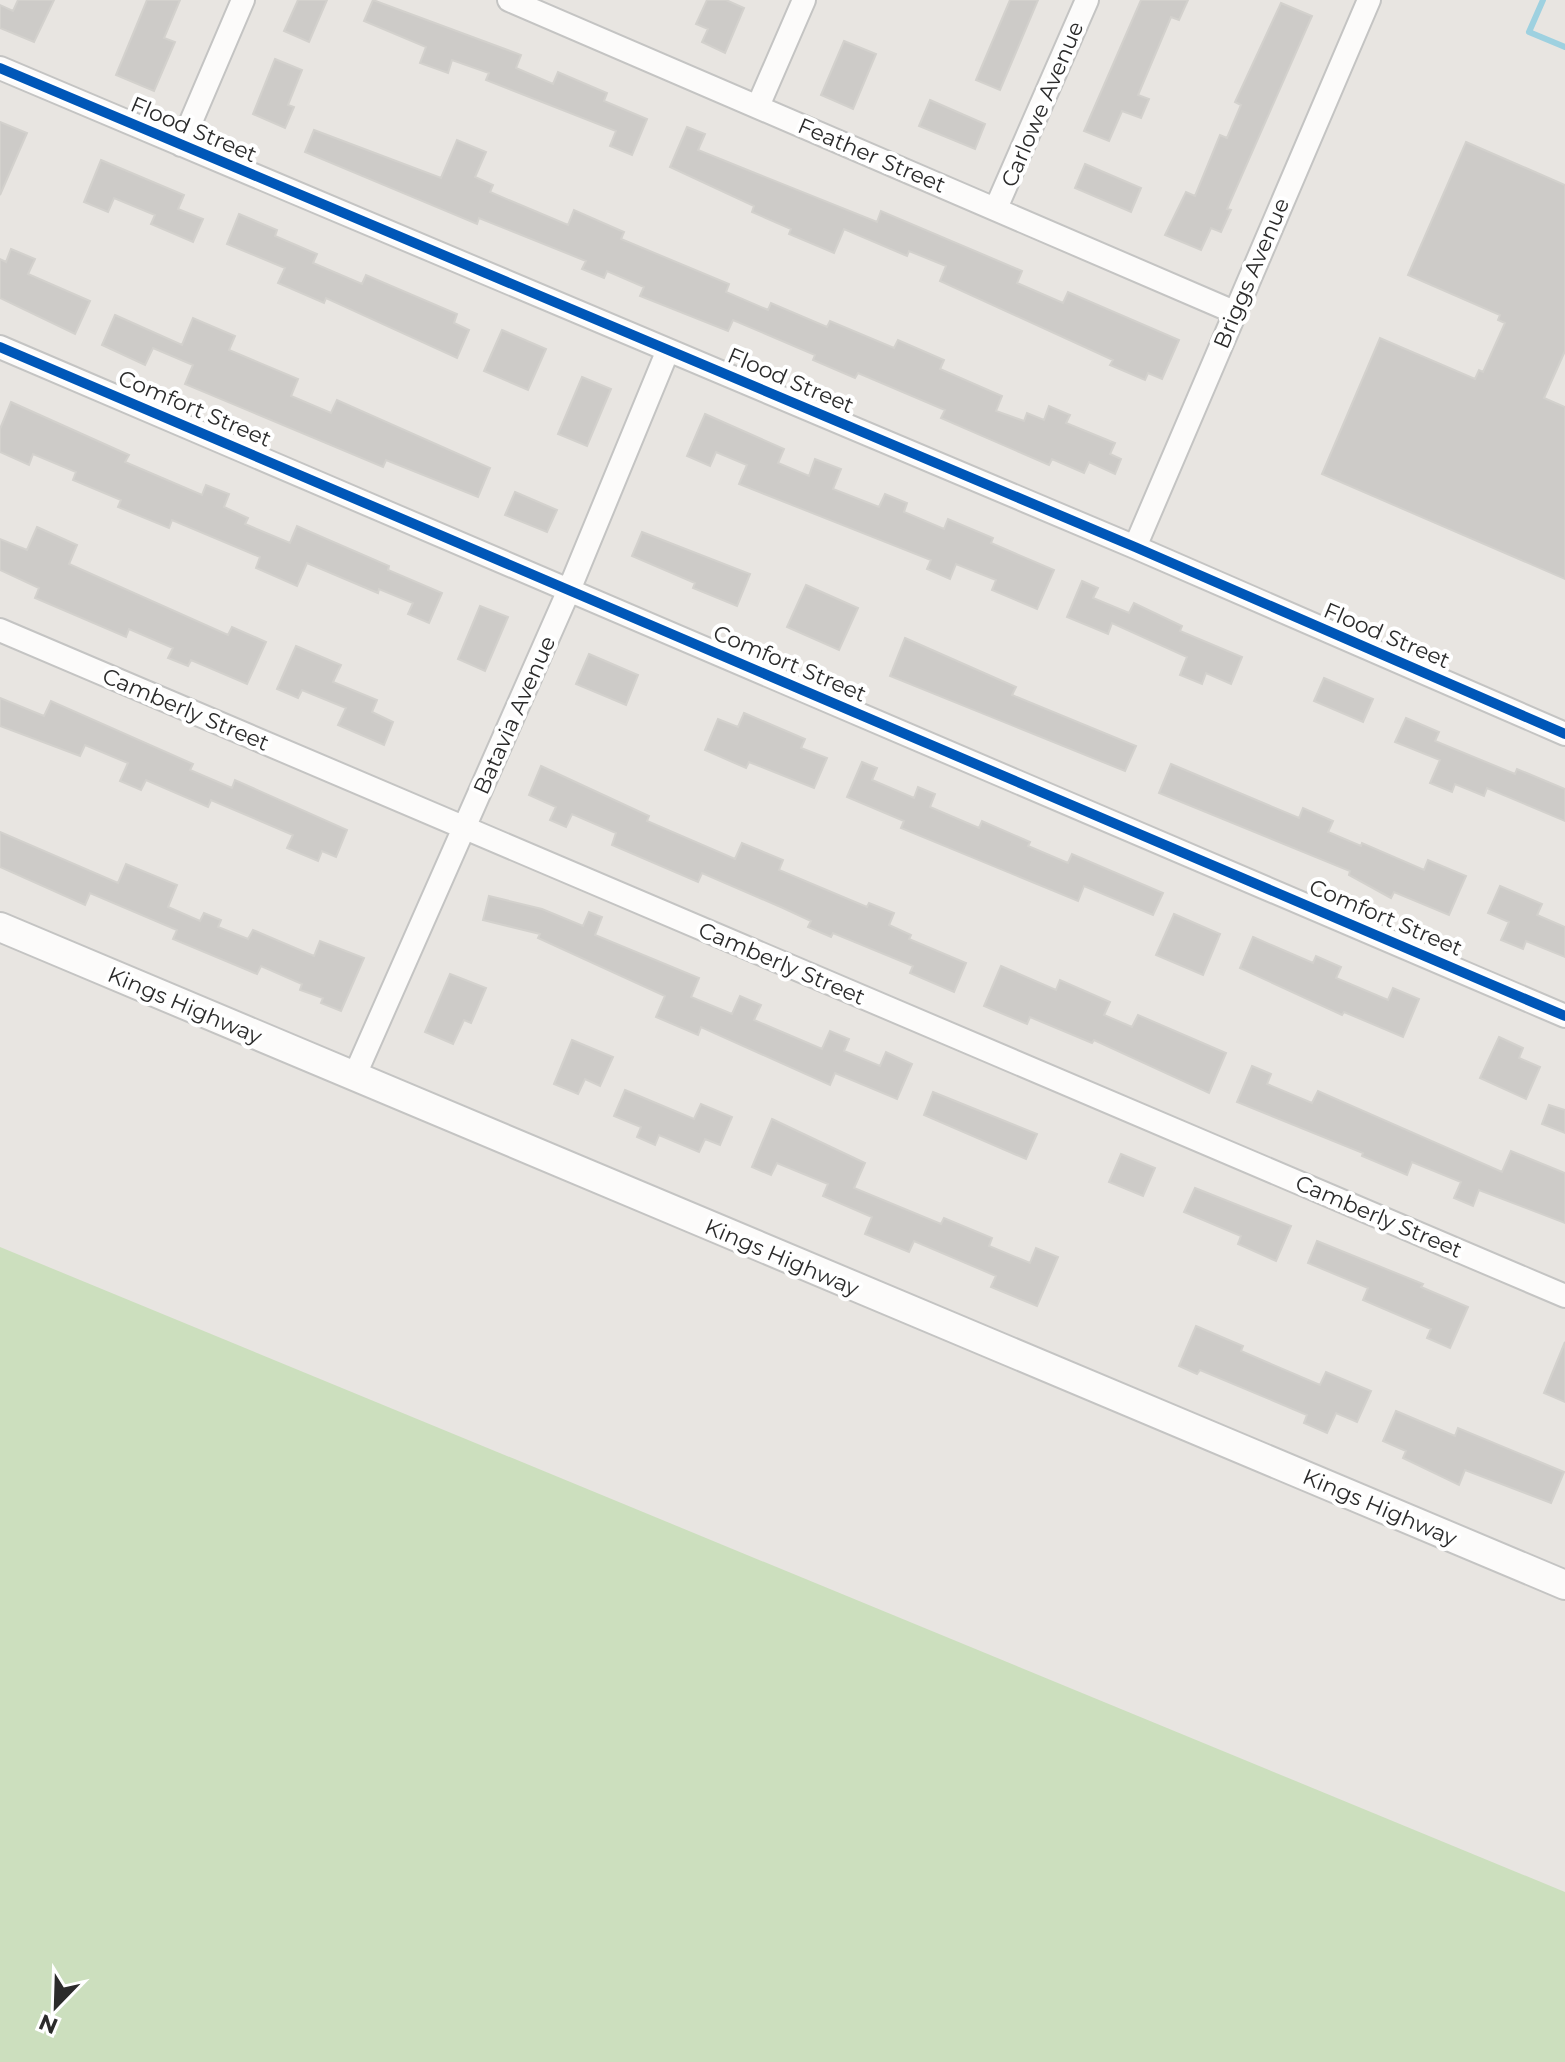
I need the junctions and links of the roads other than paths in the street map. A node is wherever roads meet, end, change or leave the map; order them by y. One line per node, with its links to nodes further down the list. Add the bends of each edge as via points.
1 (243, 0): 8 (street)
2 (804, 0): 7 (street)
3 (1087, 0): 9 (street, Carlowe Avenue)
4 (1369, 0): 10 (street, Briggs Avenue)
5 (515, 1): 7 (street, Feather Street)
6 (0, 68): 8 (street, Flood Street)
7 (758, 106): 9 (street, Feather Street)
8 (181, 145): 12 (street, Flood Street)
9 (996, 208): 10 (street, Feather Street)
10 (1234, 312): 13 (street, Briggs Avenue)
11 (0, 347): 14 (street, Comfort Street)
12 (668, 350): 13 (street, Flood Street); 14 (street, Batavia Avenue)
13 (1135, 547): 16 (street, Flood Street)
14 (569, 590): 17 (street, Batavia Avenue); 19 (street, Comfort Street)
15 (0, 630): 17 (street, Camberly Street)
16 (1565, 734)
17 (465, 828): 20 (street, Batavia Avenue); 21 (street, Camberly Street)
18 (0, 927): 20 (street, Kings Highway)
19 (1565, 1016)
20 (354, 1077): 22 (street, Kings Highway)
21 (1565, 1296)
22 (1565, 1585)

